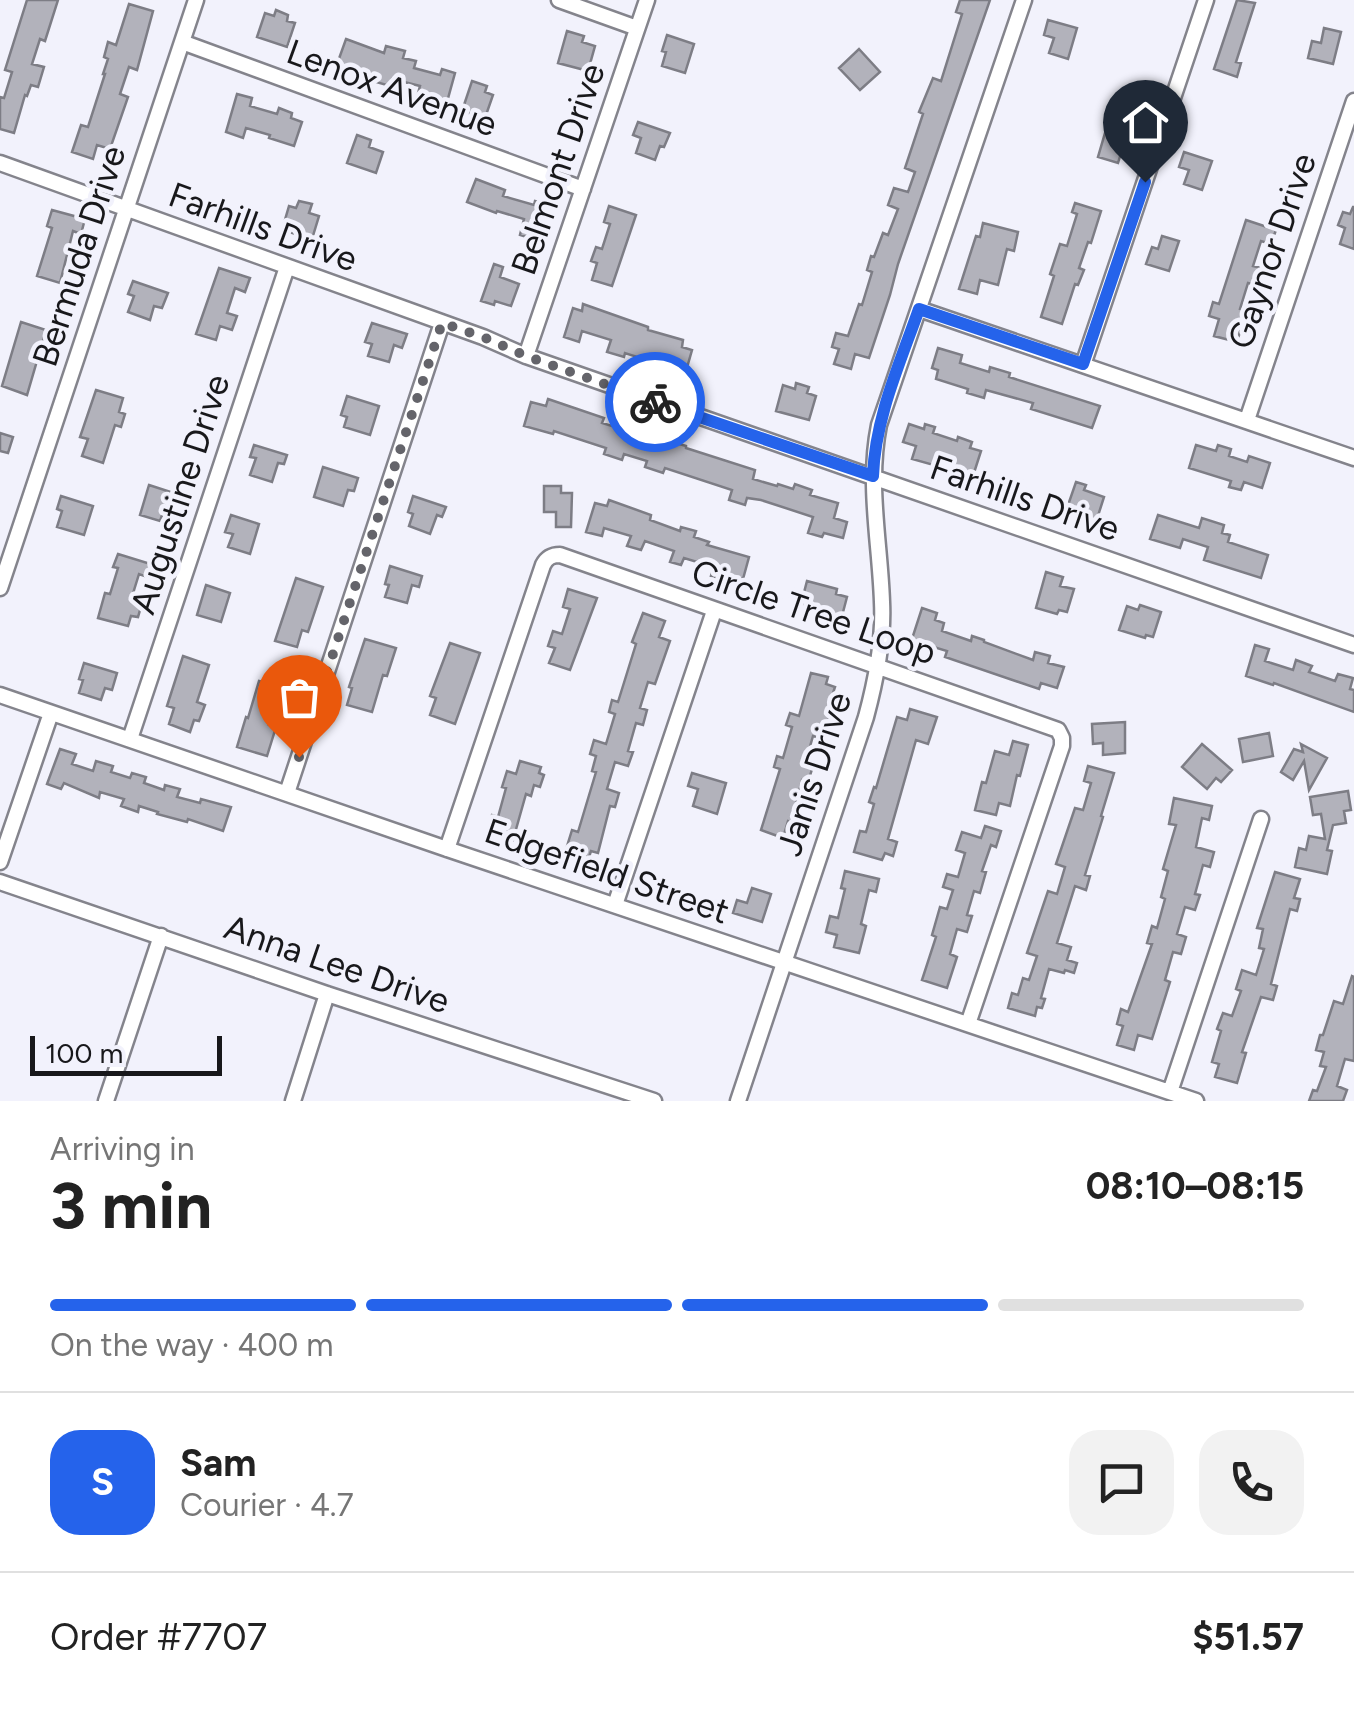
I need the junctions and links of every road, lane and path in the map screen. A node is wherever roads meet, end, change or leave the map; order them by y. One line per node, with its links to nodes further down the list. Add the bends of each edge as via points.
1 (196, 0): 7 (street, Bermuda Drive)
2 (559, 0): 6 (street)
3 (646, 0): 6 (street, Belmont Drive)
4 (1024, 0): 13 (street, Janis Drive)
5 (1206, 0): 16 (street)
6 (637, 28): 10 (street, Belmont Drive)
7 (182, 42): 10 (street, Lenox Avenue); 11 (street, Bermuda Drive)
8 (1354, 101): 17 (street, Gaynor Drive)
9 (0, 163): 11 (street, Farhills Drive)
10 (583, 190): 15 (street, Belmont Drive)
11 (126, 209): 12 (street, Farhills Drive); 20 (street, Bermuda Drive)
12 (287, 267): 14 (street, Farhills Drive); 26 (street, Augustine Drive)
13 (919, 309): 16 (street); 19 (street, Janis Drive, via 879,425)
14 (442, 323): 15 (street, Farhills Drive); 27 (street)
15 (526, 356): 19 (street, Farhills Drive)
16 (1083, 364): 17 (street)
17 (1247, 420): 18 (street)
18 (1354, 458)
19 (873, 476): 22 (street, Farhills Drive); 23 (street, Janis Drive, via 882,603)
20 (0, 588)
21 (714, 611): 23 (street, Circle Tree Loop); 29 (street, Circle Tree Loop, via 560,555 546,559); 32 (street)
22 (1354, 645)
23 (878, 666): 34 (street, Janis Drive); 36 (street, Circle Tree Loop, via 1055,728 1062,738)
24 (0, 695): 25 (street, Edgefield Street)
25 (51, 713): 26 (street, Edgefield Street); 30 (street)
26 (130, 740): 27 (street, Edgefield Street)
27 (287, 793): 29 (street, Edgefield Street)
28 (1261, 819): 37 (street)
29 (447, 848): 32 (street, Edgefield Street)
30 (0, 862)
31 (0, 882): 33 (street, Anna Lee Drive)
32 (615, 905): 34 (street, Edgefield Street)
33 (160, 936): 35 (street, Anna Lee Drive); 38 (street)
34 (784, 962): 36 (street, Edgefield Street); 41 (street, Janis Drive)
35 (327, 994): 39 (street); 40 (street, Anna Lee Drive)
36 (968, 1024): 37 (street, Edgefield Street)
37 (1170, 1092): 42 (street, Edgefield Street)
38 (106, 1101)
39 (292, 1101)
40 (654, 1101)
41 (738, 1101)
42 (1196, 1101)

